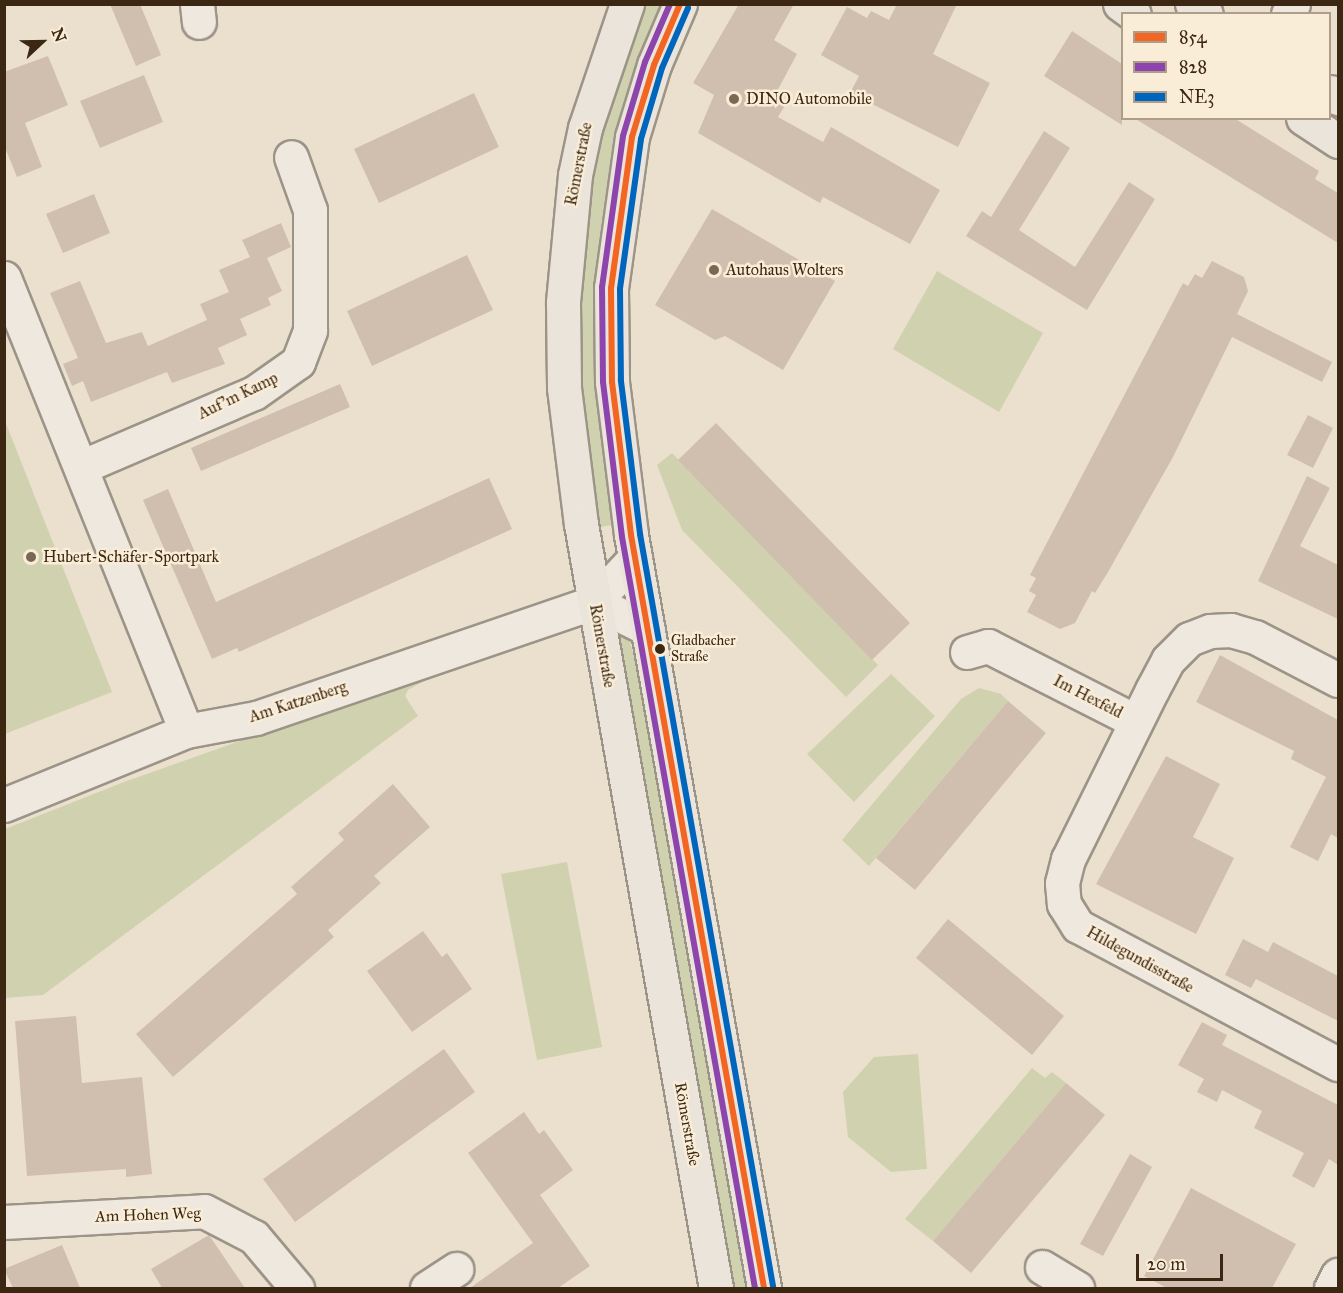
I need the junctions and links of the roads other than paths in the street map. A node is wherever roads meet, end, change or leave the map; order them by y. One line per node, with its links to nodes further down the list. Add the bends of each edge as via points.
1 (627, 4): 9 (main road, Römerstraße, via 585,128 568,225 563,303 570,451)
2 (680, 4): 8 (main road, via 654,65 632,136 611,288 614,403)
3 (1306, 120): 4 (main road)
4 (1338, 141)
5 (291, 157): 7 (street, Auf'm Kamp, via 310,210 310,330 298,362 254,393)
6 (4, 278): 7 (street)
7 (81, 467): 14 (street)
8 (635, 558): 9 (street, Am Katzenberg); 10 (main road)
9 (594, 602): 10 (street); 14 (street, Am Katzenberg, via 256,718); 23 (main road, Römerstraße)
10 (648, 629): 24 (main road)
11 (967, 652): 13 (street, Im Hexfeld, via 988,646)
12 (1338, 680): 13 (street, Im Hexfeld, via 1255,637 1231,630 1210,632 1189,639 1168,660)
13 (1135, 721): 16 (street, Hildegundisstraße, via 1068,859 1062,884 1064,904 1078,926 1105,943)
14 (186, 731): 15 (street, Am Katzenberg)
15 (4, 805)
16 (1338, 1064)
17 (4, 1222): 21 (street, Am Hohen Weg, via 204,1211 254,1237)
18 (1042, 1267): 25 (street)
19 (456, 1269): 22 (street)
20 (1338, 1275): 26 (street)
21 (297, 1288)
22 (428, 1288)
23 (716, 1288)
24 (764, 1288)
25 (1077, 1288)
26 (1331, 1288)

